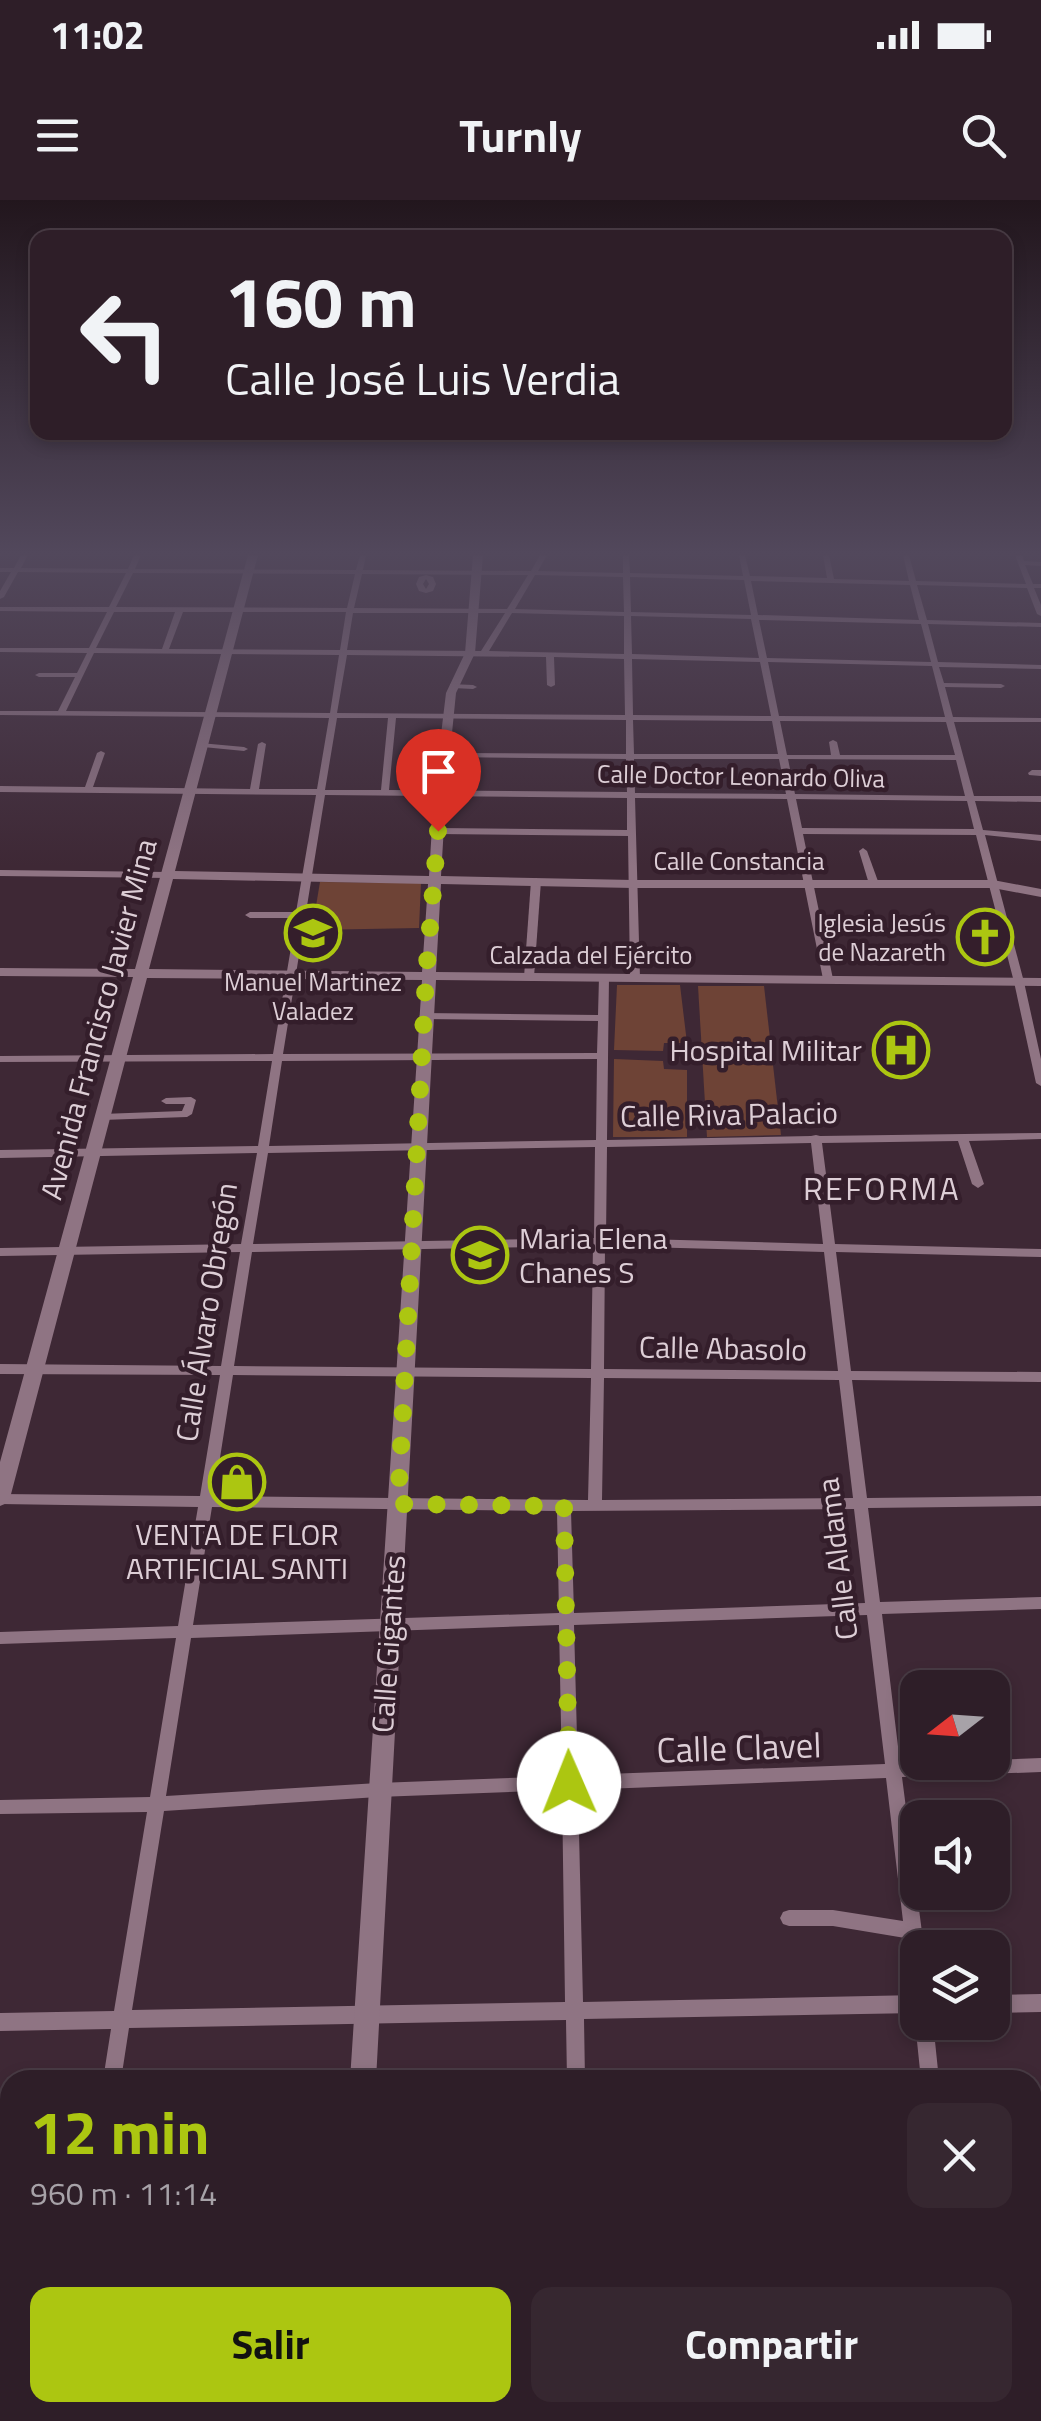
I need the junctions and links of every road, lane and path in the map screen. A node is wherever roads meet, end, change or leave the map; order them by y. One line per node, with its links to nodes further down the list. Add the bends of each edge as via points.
1 (89, 659): 13 (street)
2 (226, 659): 21 (main road, Avenida Francisco Javier Mina)
3 (343, 659): 22 (street, Calle Álvaro Obregón)
4 (472, 659): 15 (main road, Calle Gigantes)
5 (550, 659): 14 (street)
6 (628, 659): 25 (street)
7 (718, 659): 9 (street)
8 (934, 659): 10 (street)
9 (764, 660): 10 (street); 26 (street)
10 (936, 664): 11 (street); 17 (street)
11 (1041, 667)
12 (40, 675): 13 (street)
13 (81, 675): 20 (street)
14 (551, 684)
15 (453, 686): 16 (street); 24 (main road, Calle Gigantes)
16 (473, 686)
17 (942, 686): 18 (street); 27 (street)
18 (1000, 686)
19 (0, 713): 20 (street)
20 (62, 714): 21 (street)
21 (212, 716): 22 (street); 31 (main road, Avenida Francisco Javier Mina)
22 (334, 717): 23 (street); 43 (street, Calle Álvaro Obregón)
23 (392, 717): 24 (street); 44 (street)
24 (448, 717): 25 (street); 34 (main road, Calle Gigantes)
25 (630, 717): 26 (street); 35 (street)
26 (774, 718): 27 (street); 36 (street)
27 (950, 719): 28 (street); 38 (street)
28 (1041, 720)
29 (833, 742): 37 (street)
30 (262, 744): 42 (street)
31 (204, 746): 32 (street); 41 (main road, Avenida Francisco Javier Mina)
32 (244, 748)
33 (101, 753): 40 (street)
34 (444, 754): 35 (street); 45 (main road, Calle Gigantes)
35 (630, 754): 36 (street); 46 (street)
36 (783, 756): 37 (street); 47 (street)
37 (836, 756): 38 (street)
38 (961, 758): 48 (street)
39 (0, 789): 40 (street, Calle Doctor Leonardo Oliva)
40 (88, 790): 41 (street, Calle Doctor Leonardo Oliva)
41 (191, 790): 42 (street, Calle Doctor Leonardo Oliva); 57 (main road, Avenida Francisco Javier Mina)
42 (254, 791): 43 (street, Calle Doctor Leonardo Oliva)
43 (320, 791): 44 (street, Calle Doctor Leonardo Oliva); 58 (street, Calle Álvaro Obregón)
44 (385, 792): 45 (street, Calle Doctor Leonardo Oliva)
45 (440, 793): 46 (street, Calle Doctor Leonardo Oliva); 50 (main road, Calle Gigantes)
46 (631, 795): 47 (street, Calle Doctor Leonardo Oliva); 53 (street)
47 (791, 796): 48 (street, Calle Doctor Leonardo Oliva); 51 (street)
48 (972, 798): 49 (street, Calle Doctor Leonardo Oliva); 52 (street)
49 (1041, 799)
50 (438, 831): 53 (street); 59 (main road, Calle Gigantes)
51 (797, 831): 52 (street); 62 (street)
52 (980, 832): 54 (street); 64 (street)
53 (632, 833): 61 (street)
54 (1041, 838)
55 (862, 851): 63 (street)
56 (0, 873): 57 (street)
57 (168, 875): 58 (main road, Calle Constancia); 69 (main road, Avenida Francisco Javier Mina)
58 (306, 876): 59 (main road, Calle Constancia); 67 (street, Calle Álvaro Obregón)
59 (436, 878): 60 (main road, Calle Constancia); 71 (main road, Calle Gigantes)
60 (536, 881): 61 (main road, Calle Constancia); 72 (street)
61 (632, 884): 62 (main road, Calle Constancia); 74 (street)
62 (807, 884): 63 (main road, Calle Constancia); 75 (street)
63 (874, 884): 64 (main road, Calle Constancia)
64 (993, 884): 65 (main road, Calle Constancia); 76 (street)
65 (1041, 893)
66 (250, 915): 67 (street)
67 (300, 915): 70 (street, Calle Álvaro Obregón)
68 (0, 972): 69 (main road, Calzada del Ejército)
69 (141, 973): 70 (main road, Calzada del Ejército); 82 (main road, Avenida Francisco Javier Mina)
70 (290, 975): 71 (main road, Calzada del Ejército); 83 (street, Calle Álvaro Obregón)
71 (426, 976): 72 (main road, Calzada del Ejército); 78 (main road, Calle Gigantes)
72 (530, 977): 73 (main road, Calzada del Ejército)
73 (604, 977): 74 (main road, Calzada del Ejército); 79 (street)
74 (635, 978): 75 (main road, Calzada del Ejército)
75 (828, 979): 76 (main road, Calzada del Ejército)
76 (1020, 982): 77 (main road, Calzada del Ejército); 85 (street)
77 (1041, 982)
78 (424, 1016): 79 (street); 81 (main road, Calle Gigantes)
79 (604, 1018): 80 (street)
80 (603, 1056): 81 (street); 91 (street)
81 (422, 1057): 83 (street); 92 (main road, Calle Gigantes)
82 (118, 1058): 83 (street); 84 (street); 87 (main road, Avenida Francisco Javier Mina)
83 (277, 1058): 93 (street, Calle Álvaro Obregón)
84 (0, 1059)
85 (1040, 1075)
86 (166, 1101): 87 (street, via 191,1100 187,1114)
87 (102, 1117): 94 (main road, Avenida Francisco Javier Mina)
88 (962, 1136): 89 (street, Calle Riva Palacio); 90 (street, Calle Riva Palacio); 96 (street)
89 (1041, 1136)
90 (816, 1138): 91 (street, Calle Riva Palacio); 100 (street, Calle Aldama)
91 (602, 1141): 92 (street, Calle Riva Palacio); 97 (street)
92 (418, 1145): 93 (street, Calle Riva Palacio); 98 (main road, Calle Gigantes)
93 (262, 1148): 94 (street, Calle Riva Palacio); 99 (street, Calle Álvaro Obregón)
94 (93, 1151): 95 (street, Calle Riva Palacio); 101 (main road, Avenida Francisco Javier Mina)
95 (0, 1154)
96 (978, 1184)
97 (600, 1242): 98 (street); 100 (street); 108 (street)
98 (412, 1244): 99 (street); 107 (main road, Calle Gigantes)
99 (247, 1247): 101 (street); 106 (street, Calle Álvaro Obregón)
100 (830, 1248): 103 (street); 109 (street, Calle Aldama)
101 (67, 1250): 102 (street); 105 (main road, Avenida Francisco Javier Mina)
102 (0, 1252)
103 (1041, 1252)
104 (0, 1369): 105 (street, Calle Abasolo)
105 (35, 1369): 106 (street, Calle Abasolo); 111 (main road, Avenida Francisco Javier Mina)
106 (227, 1369): 107 (street, Calle Abasolo); 112 (street, Calle Álvaro Obregón)
107 (404, 1371): 108 (street, Calle Abasolo); 114 (main road, Calle Gigantes)
108 (598, 1371): 109 (street, Calle Abasolo); 117 (street)
109 (847, 1374): 110 (street, Calle Abasolo); 115 (street, Calle Aldama)
110 (1041, 1377)
111 (0, 1499): 112 (street)
112 (205, 1502): 114 (street); 122 (street, Calle Álvaro Obregón)
113 (1041, 1502): 115 (street)
114 (398, 1504): 116 (street); 121 (main road, Calle Gigantes)
115 (860, 1504): 117 (street); 119 (street, Calle Aldama)
116 (564, 1506): 117 (street); 120 (street)
117 (595, 1506)
118 (1041, 1602): 119 (street)
119 (872, 1608): 120 (street); 125 (street, Calle Aldama)
120 (566, 1616): 121 (street); 126 (street)
121 (390, 1625): 122 (street); 127 (main road, Calle Gigantes)
122 (184, 1632): 123 (street); 128 (street, Calle Álvaro Obregón)
123 (0, 1638)
124 (1041, 1766): 125 (street, Calle Clavel)
125 (893, 1772): 126 (street, Calle Clavel); 132 (street, Calle Aldama)
126 (569, 1783): 127 (street, Calle Clavel); 136 (street)
127 (378, 1790): 128 (street, Calle Clavel); 137 (main road, Calle Gigantes)
128 (157, 1804): 129 (street, Calle Clavel); 138 (street, Calle Álvaro Obregón)
129 (0, 1807)
130 (790, 1918): 131 (street)
131 (905, 1930)
132 (911, 1930)
133 (900, 2004): 136 (street)
134 (1010, 2004): 135 (street)
135 (1041, 2004)
136 (574, 2010): 137 (street); 143 (street)
137 (368, 2014): 138 (street); 142 (main road, Calle Gigantes)
138 (122, 2019): 139 (street); 141 (street, Calle Álvaro Obregón)
139 (0, 2022)
140 (926, 2040): 144 (street)
141 (114, 2070)
142 (364, 2070)
143 (576, 2070)
144 (929, 2070)

